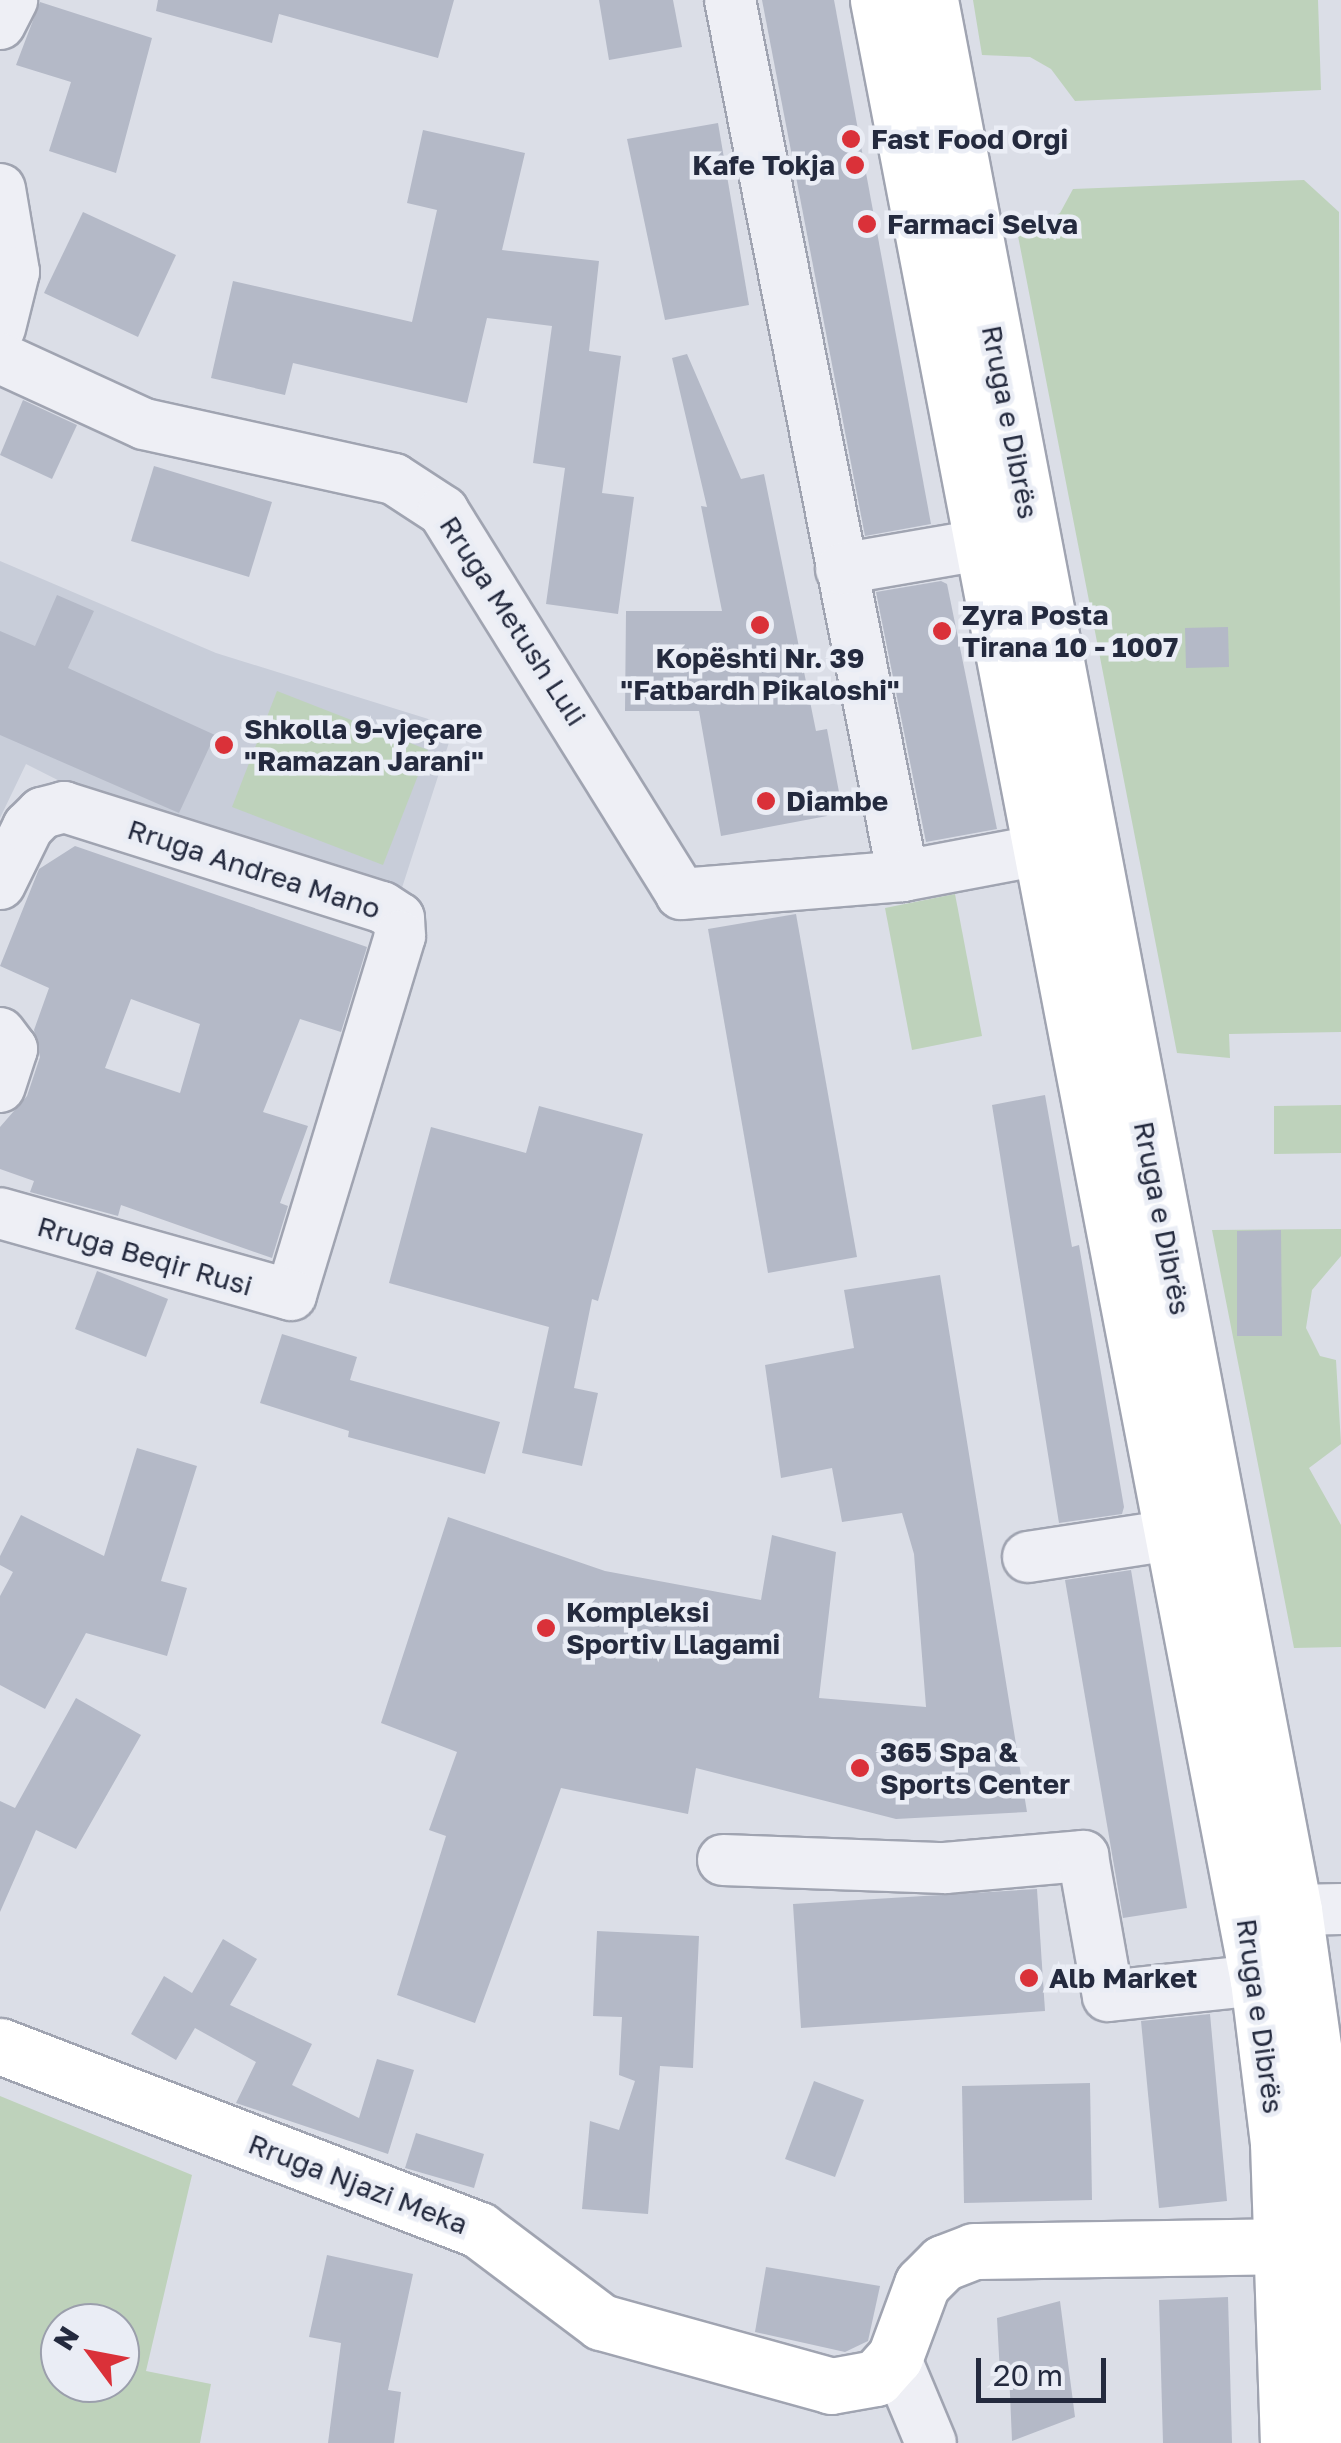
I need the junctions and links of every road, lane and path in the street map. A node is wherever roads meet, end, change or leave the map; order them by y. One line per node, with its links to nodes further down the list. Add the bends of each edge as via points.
1 (12, 0): 5 (street)
2 (730, 0): 10 (street)
3 (878, 0): 9 (main road, Rruga e Dibrës)
4 (930, 0): 21 (main road, Rruga e Dibrës)
5 (0, 24)
6 (0, 188): 7 (street, via 14,272)
7 (0, 328)
8 (0, 358): 12 (street, Rruga Metush Luli, via 144,424 394,478 444,510 680,894)
9 (980, 545): 10 (street); 11 (main road, Rruga e Dibrës)
10 (841, 569): 12 (street)
11 (1041, 850): 12 (street, Rruga Metush Luli); 18 (main road, Rruga e Dibrës)
12 (903, 876)
13 (0, 884): 17 (street, Rruga Andrea Mano, via 28,827 42,813 64,808 382,907 398,918 395,955)
14 (0, 1033): 15 (street, via 12,1049)
15 (0, 1088)
16 (0, 1213): 17 (street, Rruga Beqir Rusi)
17 (290, 1295)
18 (1172, 1534): 19 (street); 22 (main road, Rruga e Dibrës)
19 (1028, 1557)
20 (723, 1860): 22 (street, via 945,1868 1083,1856 1108,1996)
21 (1318, 1909): 28 (main road, Rruga e Dibrës)
22 (1258, 1980): 24 (main road, Rruga e Dibrës, via 1278,2142)
23 (0, 2046): 25 (main road, Rruga Njazi Meka, via 479,2230 571,2305 637,2336 832,2386 876,2378)
24 (1281, 2246): 25 (main road, via 974,2251 943,2263 922,2284); 27 (main road, Rruga e Dibrës)
25 (895, 2357): 26 (street)
26 (931, 2443)
27 (1288, 2443)
28 (1338, 2443)

